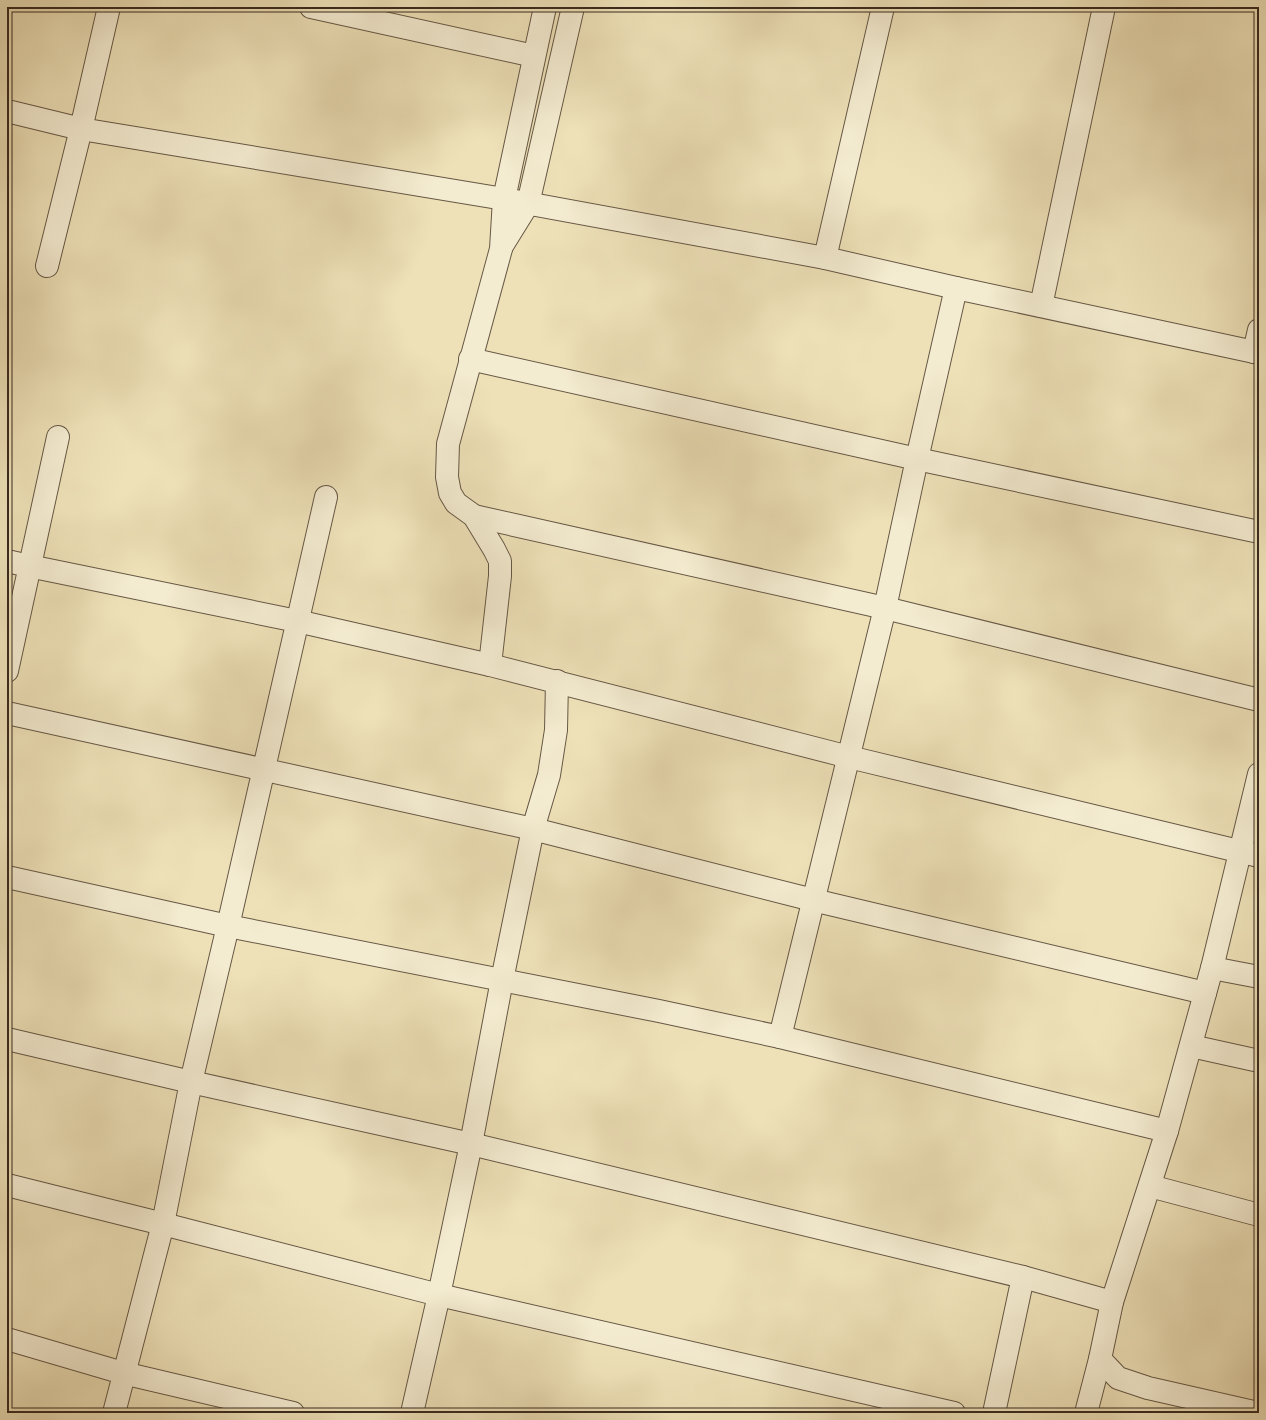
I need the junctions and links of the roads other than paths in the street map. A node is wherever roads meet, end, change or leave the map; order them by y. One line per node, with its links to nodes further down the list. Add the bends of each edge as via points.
1 (109, 7): 9 (street)
2 (311, 7): 7 (street)
3 (545, 7): 7 (street)
4 (572, 7): 11 (street)
5 (883, 7): 13 (street)
6 (1104, 7): 16 (street)
7 (534, 56): 10 (street)
8 (7, 111): 9 (street)
9 (81, 129): 10 (street); 14 (street)
10 (504, 199): 11 (street); 12 (street)
11 (528, 204): 12 (street); 13 (street)
12 (501, 249): 19 (street)
13 (825, 258): 15 (street)
14 (47, 266)
15 (956, 288): 16 (street); 21 (street)
16 (1041, 306): 18 (street)
17 (1259, 330): 18 (street)
18 (1256, 353)
19 (470, 359): 21 (street); 23 (street, via 448,444 447,477 450,493 456,503)
20 (58, 437): 26 (street)
21 (917, 459): 24 (street); 27 (street)
22 (326, 497): 28 (street)
23 (474, 516): 27 (street); 29 (street, via 500,561)
24 (1259, 532)
25 (7, 560): 26 (street)
26 (29, 566): 28 (street); 30 (street)
27 (885, 608): 32 (street); 34 (street)
28 (297, 621): 29 (street); 35 (street)
29 (490, 665): 31 (street)
30 (7, 670)
31 (557, 681): 34 (street); 37 (street, via 556,730 549,775)
32 (1259, 700)
33 (7, 713): 35 (street)
34 (849, 757): 38 (street); 40 (street)
35 (264, 769): 37 (street); 41 (street)
36 (1259, 774): 38 (street)
37 (533, 829): 40 (street); 44 (street)
38 (1249, 853): 42 (street)
39 (7, 877): 41 (street)
40 (814, 900): 45 (street); 46 (street)
41 (228, 926): 44 (street); 50 (street)
42 (1212, 968): 43 (street); 45 (street)
43 (1259, 977)
44 (502, 980): 46 (street); 52 (street)
45 (1205, 993): 48 (street)
46 (780, 1037): 51 (street)
47 (7, 1039): 50 (street)
48 (1190, 1046): 49 (street); 51 (street)
49 (1259, 1061)
50 (191, 1082): 52 (street); 56 (street)
51 (1167, 1131): 54 (street)
52 (471, 1144): 57 (street); 58 (street)
53 (7, 1185): 56 (street)
54 (1150, 1186): 55 (street); 59 (street)
55 (1259, 1215)
56 (163, 1224): 58 (street); 62 (street)
57 (1023, 1277): 59 (street); 67 (street)
58 (439, 1295): 65 (street); 66 (street)
59 (1112, 1302): 61 (street)
60 (7, 1339): 62 (street)
61 (1100, 1359): 68 (street); 69 (street, via 1118,1378 1148,1388)
62 (124, 1373): 63 (street); 64 (street)
63 (114, 1413)
64 (293, 1413)
65 (412, 1413)
66 (954, 1413)
67 (994, 1413)
68 (1086, 1413)
69 (1258, 1413)

